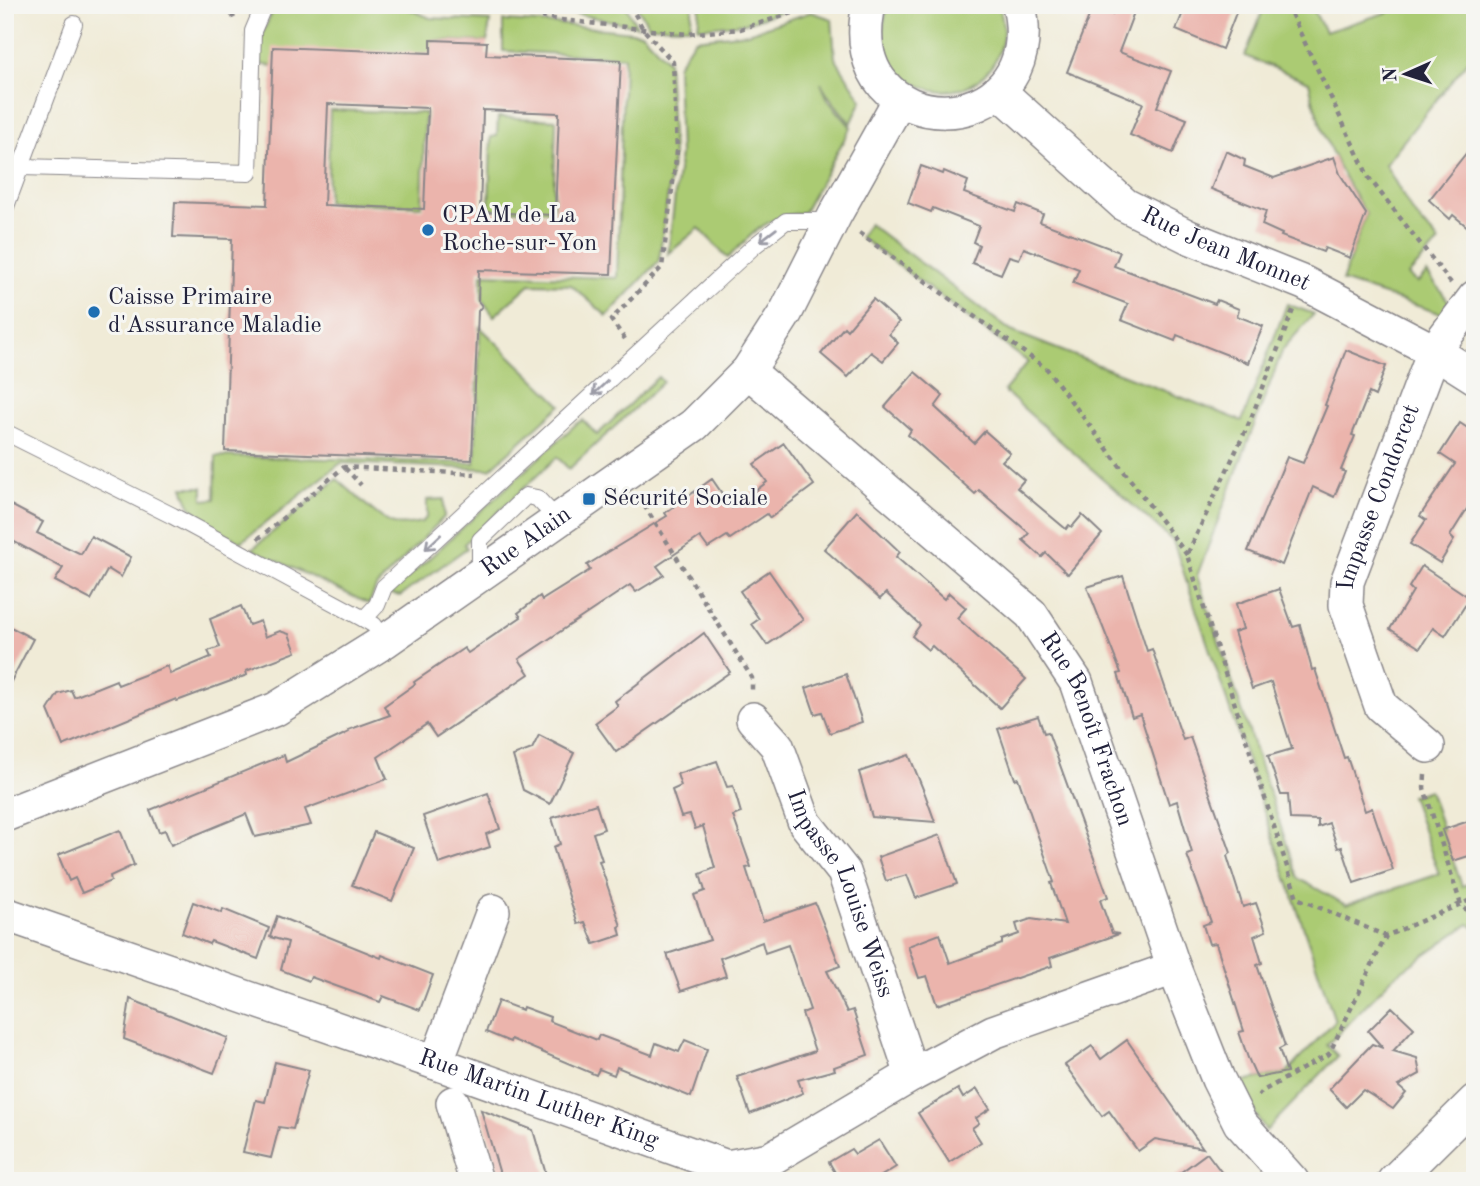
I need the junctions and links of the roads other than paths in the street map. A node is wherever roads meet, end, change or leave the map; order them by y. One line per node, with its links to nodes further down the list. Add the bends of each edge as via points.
1 (264, 5): 7 (lane, via 253,31 249,173)
2 (869, 5): 6 (street, via 864,29 867,56 880,80)
3 (1019, 5): 5 (street, via 1022,50)
4 (74, 24): 7 (lane)
5 (999, 91): 6 (street, via 976,106 951,112 924,110); 11 (street, Rue Jean Monnet, via 1125,205 1189,237 1304,283)
6 (900, 99): 9 (street, Rue Alain)
7 (21, 167): 8 (lane)
8 (5, 209)
9 (833, 218): 12 (street, Rue Alain, via 786,312); 15 (lane, one-way to 15, via 786,221 754,246 384,587)
10 (1472, 301): 11 (street, Impasse Condorcet)
11 (1434, 351): 13 (street, Rue Jean Monnet); 17 (street, Impasse Condorcet, via 1346,593 1346,605 1381,706)
12 (748, 371): 15 (street, Rue Alain, via 694,425 480,576); 21 (street, Rue Benoît Frachon, via 1031,614 1076,682)
13 (1475, 377)
14 (5, 432): 15 (lane, via 173,516)
15 (374, 630): 18 (street, Rue Alain, via 276,709)
16 (753, 719): 23 (street, Impasse Louise Weiss, via 777,746 805,823 845,872)
17 (1428, 746)
18 (5, 815)
19 (493, 911): 22 (street)
20 (5, 914): 22 (street, Rue Martin Luther King)
21 (1174, 968): 23 (street, Rue Martin Luther King, via 993,1032); 27 (street, Rue Benoît Frachon, via 1217,1079 1240,1124)
22 (436, 1063): 23 (street, Rue Martin Luther King, via 727,1167 770,1158)
23 (912, 1075)
24 (1475, 1101): 28 (street)
25 (453, 1103): 26 (street)
26 (476, 1181)
27 (1292, 1181)
28 (1394, 1181)

